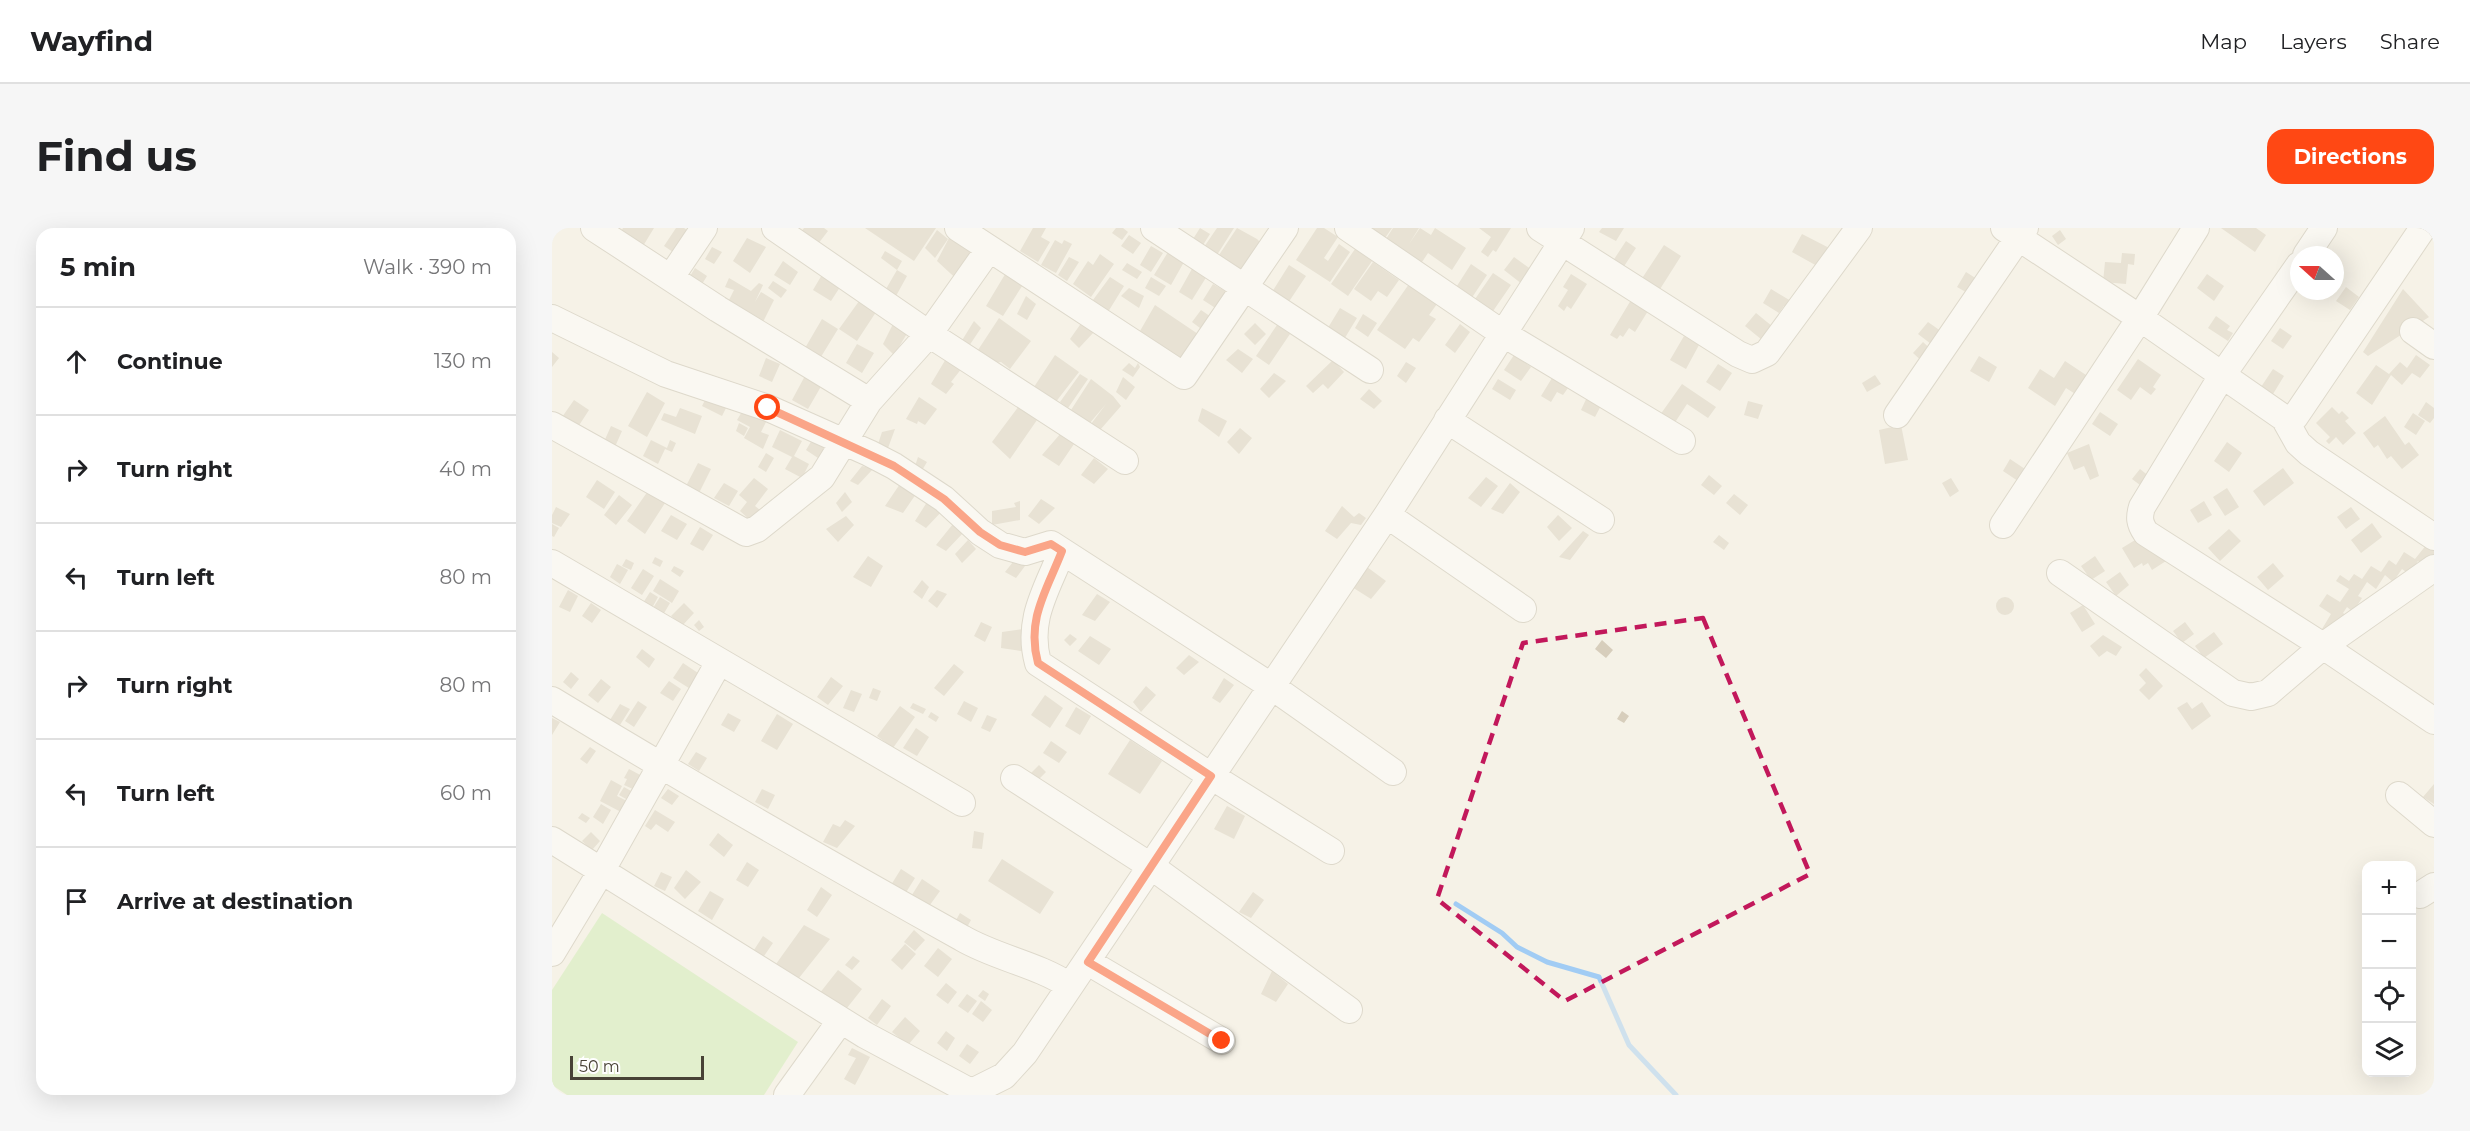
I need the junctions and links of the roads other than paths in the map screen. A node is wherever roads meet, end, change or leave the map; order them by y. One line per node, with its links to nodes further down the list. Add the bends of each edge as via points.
1 (594, 228): 17 (street)
2 (704, 228): 17 (street)
3 (774, 228): 24 (street)
4 (958, 228): 16 (street)
5 (1154, 228): 19 (street)
6 (1285, 228): 19 (street)
7 (1348, 228): 23 (street)
8 (1540, 228): 14 (street)
9 (1859, 228): 14 (street, via 1767,353 1752,360)
10 (2196, 228): 21 (street)
11 (2324, 228): 15 (street)
12 (2423, 228): 30 (street, via 2295,417)
13 (2016, 231): 21 (street); 29 (street)
14 (1566, 235): 23 (street)
15 (2312, 246)
16 (989, 249): 19 (street, via 1184,376); 24 (street)
17 (670, 277): 28 (street)
18 (2290, 278): 27 (street)
19 (1244, 288): 26 (street)
20 (552, 318): 34 (street, via 666,374 768,408)
21 (2140, 318): 27 (street); 38 (street)
22 (2413, 332): 25 (street)
23 (1502, 333): 31 (street); 33 (street)
24 (929, 334): 28 (street); 35 (street)
25 (2434, 346)
26 (1370, 370)
27 (2223, 375): 30 (street); 45 (street, via 2142,507 2141,525 2146,532)
28 (869, 401): 34 (street)
29 (1897, 415)
30 (2284, 418): 39 (street, via 2298,443 2309,453)
31 (1447, 420): 36 (street); 37 (street)
32 (552, 426): 34 (street, via 746,533 757,530 822,477)
33 (1682, 441)
34 (842, 443): 40 (street, via 904,472 1000,545 1025,552 1051,544)
35 (1125, 461)
36 (1387, 515): 44 (street); 47 (street)
37 (1601, 520)
38 (2003, 525)
39 (2434, 537)
40 (1062, 551): 47 (street); 52 (street, via 1038,605 1033,635 1038,663)
41 (552, 563): 46 (street)
42 (2434, 568): 45 (street)
43 (2060, 573): 45 (street, via 2233,693 2250,698 2268,693)
44 (1523, 609)
45 (2324, 646): 49 (street)
46 (719, 662): 50 (street); 55 (street)
47 (1271, 686): 51 (street); 52 (street)
48 (552, 700): 50 (street)
49 (2434, 721)
50 (661, 767): 60 (street); 63 (street, via 971,943 1057,977)
51 (1393, 772)
52 (1211, 776): 58 (street); 59 (street)
53 (1014, 778): 59 (street)
54 (2399, 795): 56 (street)
55 (962, 803)
56 (2434, 824)
57 (552, 840): 60 (street)
58 (1331, 851)
59 (1152, 867): 62 (street); 64 (street)
60 (602, 870): 61 (street); 65 (street)
61 (552, 953)
62 (1088, 962): 63 (street); 66 (street)
63 (1070, 986): 67 (street, via 1025,1053 1004,1076)
64 (1349, 1010)
65 (841, 1020): 67 (street); 68 (street)
66 (1222, 1041)
67 (969, 1093)
68 (787, 1095)

